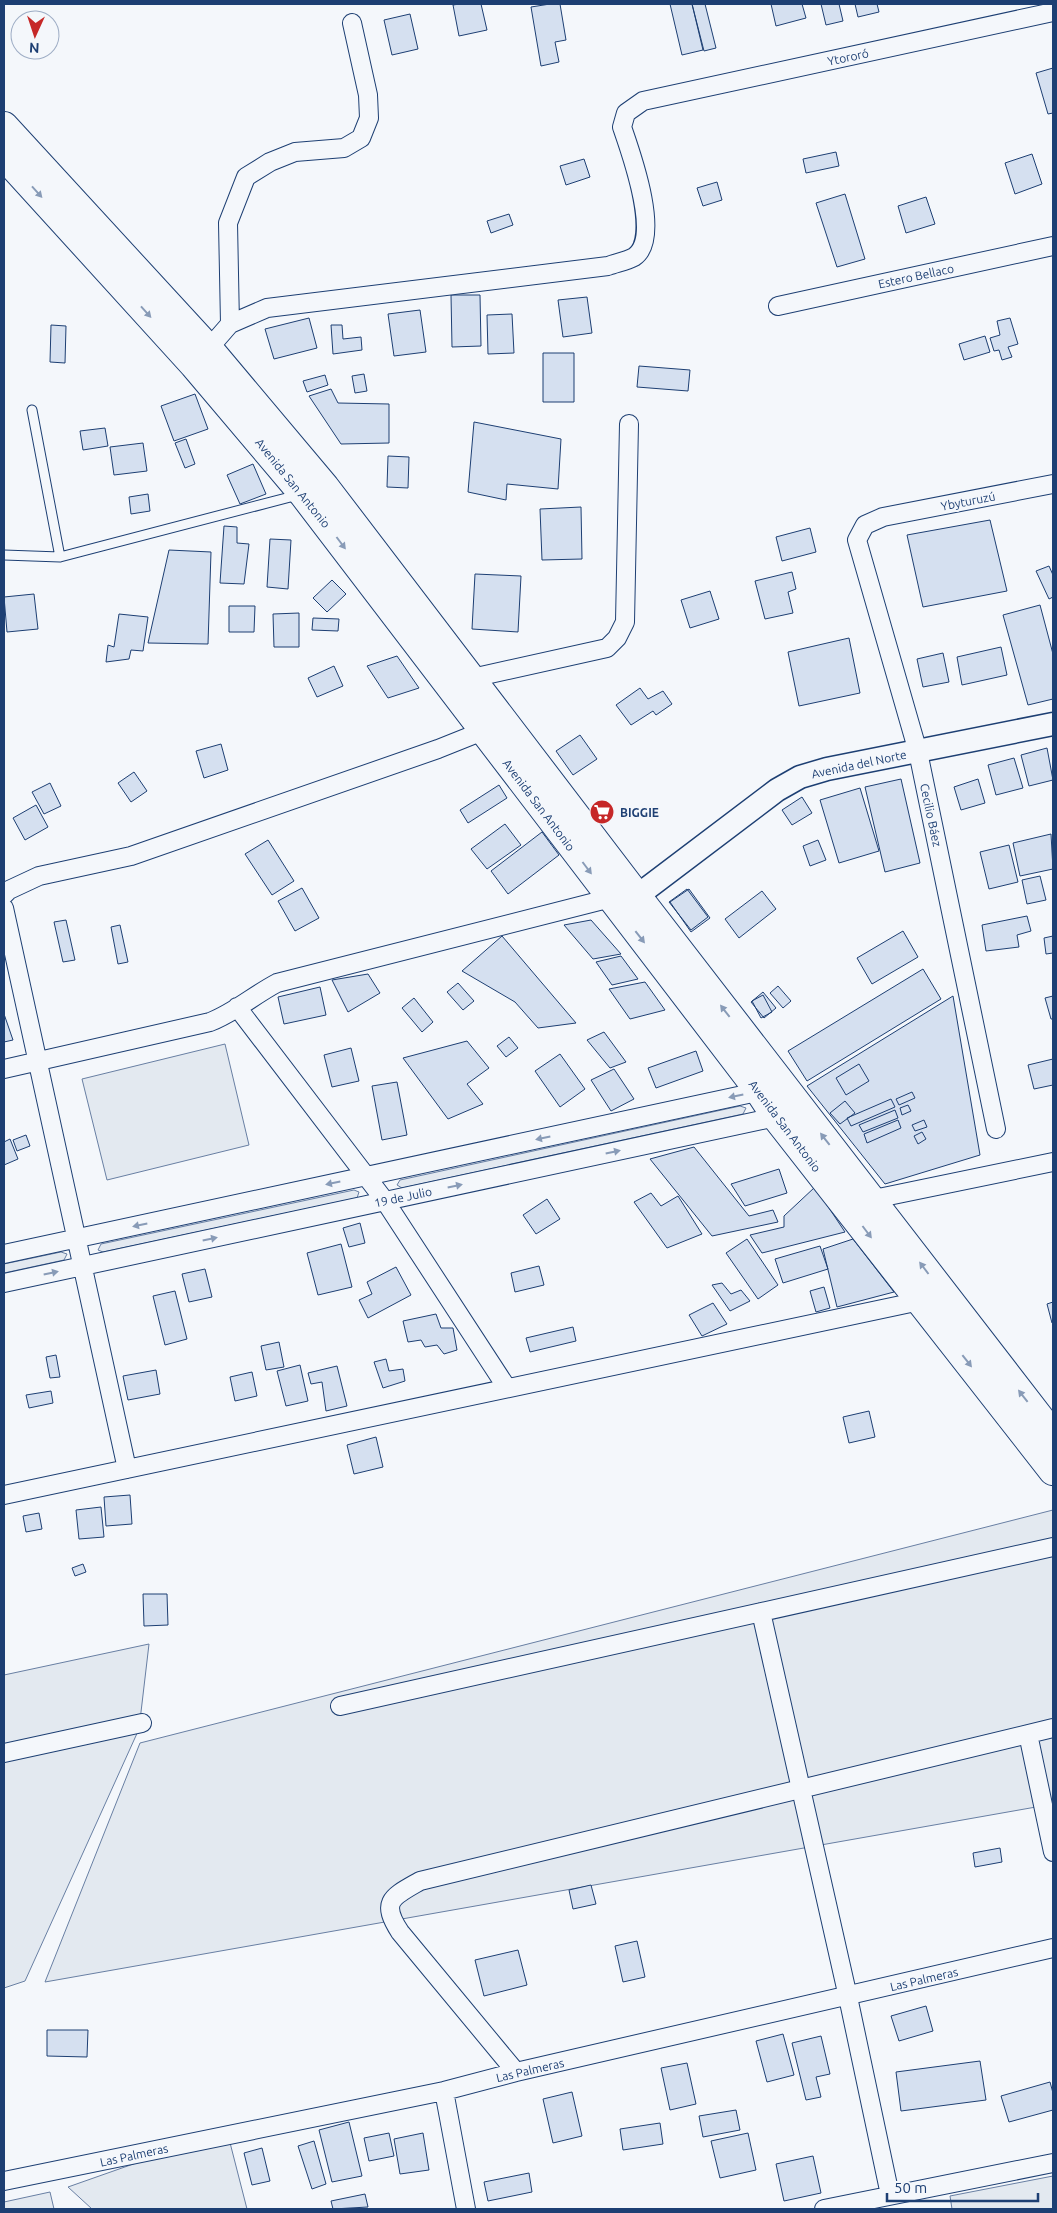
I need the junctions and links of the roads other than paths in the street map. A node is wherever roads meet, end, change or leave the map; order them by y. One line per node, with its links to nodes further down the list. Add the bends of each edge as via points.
1 (1053, 12): 7 (street, Ytororó, via 643,101 626,113 622,127 646,218 645,243 635,257 608,266 267,308)
2 (352, 23): 7 (street, via 370,118 361,138 344,148 295,152 246,177 228,223)
3 (4, 126): 8 (main road, Avenida San Antonio)
4 (4, 156): 8 (main road, Avenida San Antonio, one-way to 8)
5 (1053, 246): 6 (street, Estero Bellaco)
6 (778, 306)
7 (230, 324): 8 (street)
8 (202, 357): 12 (main road, Avenida San Antonio); 16 (main road, Avenida San Antonio, via 325,487)
9 (32, 410): 15 (lane)
10 (629, 424): 16 (street, via 625,622 617,638 607,648)
11 (1053, 484): 13 (street, Ybyturuzú)
12 (303, 494): 15 (lane); 16 (main road, Avenida San Antonio, one-way to 16)
13 (883, 518): 19 (street, Cecilio Báez, via 865,525 857,540)
14 (4, 555): 15 (lane)
15 (60, 557)
16 (460, 681): 18 (main road, Avenida San Antonio)
17 (1053, 724): 19 (street, Avenida del Norte)
18 (494, 727): 20 (street, via 131,856 39,876); 21 (main road, Avenida San Antonio)
19 (918, 752): 21 (street, Avenida del Norte, via 827,768 800,777); 29 (street, Cecilio Báez)
20 (4, 895)
21 (624, 897): 23 (street, via 277,982); 26 (main road, Avenida San Antonio)
22 (4, 908): 24 (street)
23 (236, 1007): 24 (street, via 223,1017 180,1030); 31 (street)
24 (36, 1061): 25 (street); 34 (street)
25 (4, 1069)
26 (771, 1089): 27 (main road, Avenida San Antonio); 28 (main road, Avenida San Antonio); 31 (street, one-way to 31)
27 (802, 1111): 28 (street, 19 de Julio); 33 (main road, Avenida San Antonio, one-way to 27)
28 (776, 1117): 32 (street, 19 de Julio, one-way to 28); 33 (main road, Avenida San Antonio)
29 (996, 1129)
30 (1053, 1162): 33 (street)
31 (366, 1176): 32 (street); 34 (street, one-way to 34)
32 (385, 1201): 36 (street, 19 de Julio, one-way to 32); 39 (street)
33 (859, 1202): 38 (main road, Avenida San Antonio, one-way to 38); 40 (main road, Avenida San Antonio, one-way to 33)
34 (78, 1238): 35 (street); 36 (street)
35 (4, 1254)
36 (84, 1266): 37 (street, 19 de Julio, one-way to 36); 41 (street)
37 (4, 1283)
38 (920, 1301): 39 (street); 42 (main road, Avenida San Antonio, one-way to 42)
39 (507, 1388): 41 (street)
40 (1053, 1435)
41 (127, 1469): 43 (street)
42 (1053, 1471)
43 (4, 1495)
44 (1053, 1547): 45 (street)
45 (761, 1612): 46 (street); 51 (street)
46 (340, 1706)
47 (142, 1723): 50 (street)
48 (1053, 1728): 49 (street)
49 (1028, 1734): 51 (street); 52 (street)
50 (4, 1753)
51 (801, 1789): 54 (street); 55 (street, via 420,1881 393,1896 389,1905 390,1916 400,1932)
52 (1053, 1852)
53 (1053, 1948): 54 (street, Las Palmeras)
54 (848, 1997): 55 (street, Las Palmeras); 59 (street)
55 (516, 2072): 56 (street, Las Palmeras)
56 (444, 2091): 58 (street, Las Palmeras); 60 (street)
57 (1053, 2163): 59 (street)
58 (4, 2181)
59 (890, 2195): 61 (street)
60 (466, 2209)
61 (824, 2209)

